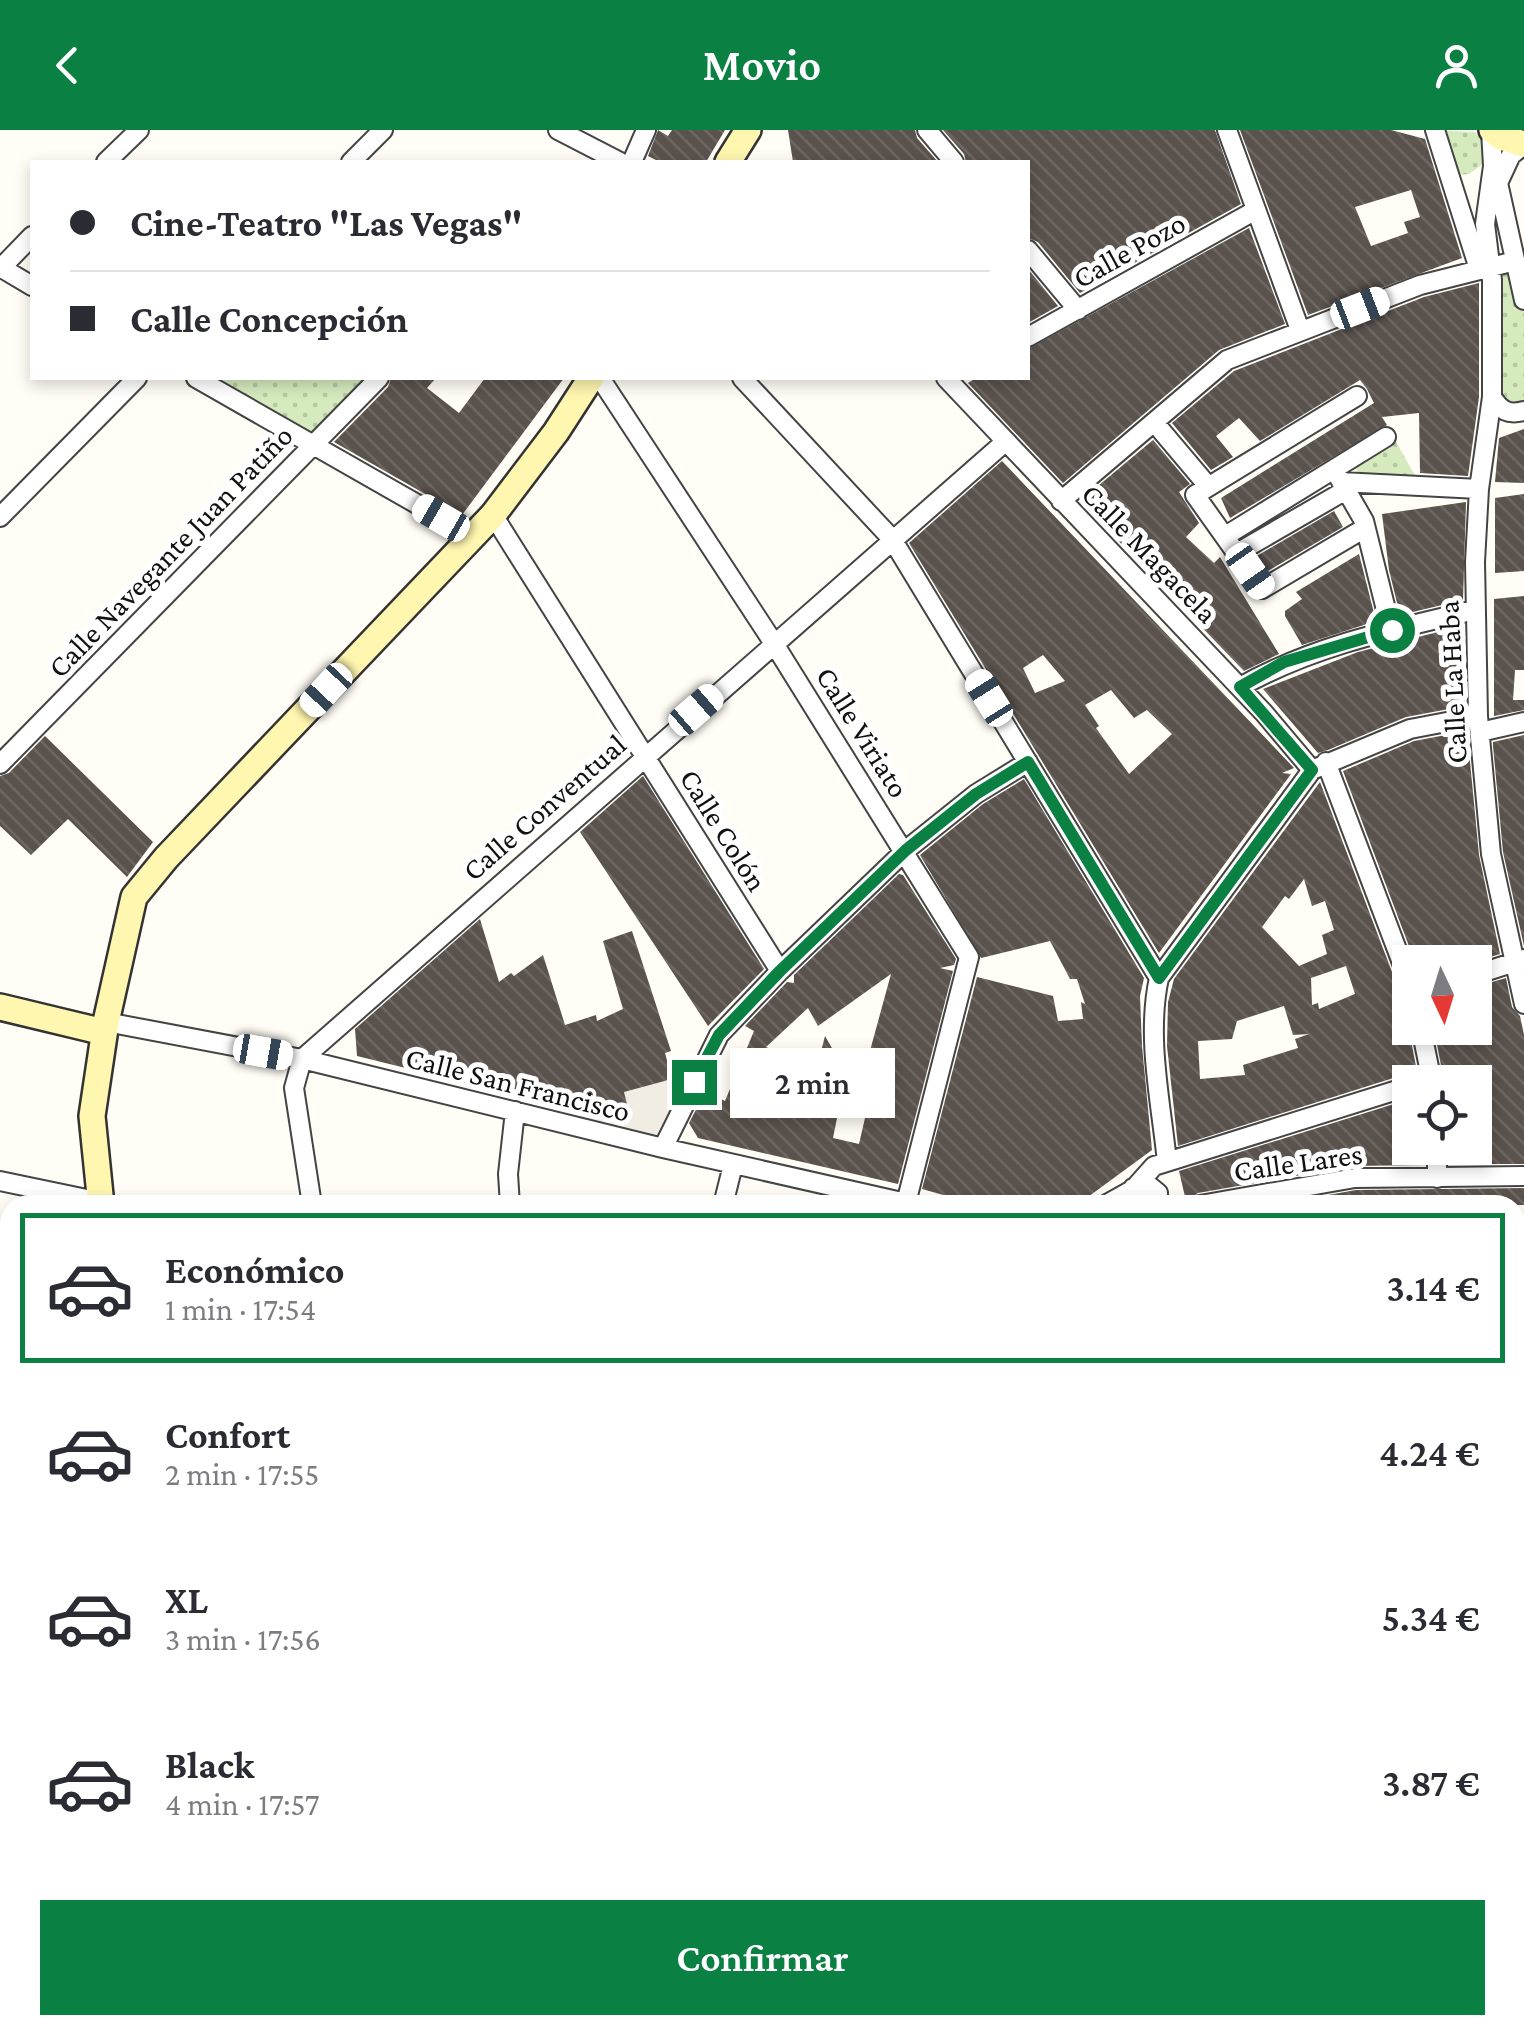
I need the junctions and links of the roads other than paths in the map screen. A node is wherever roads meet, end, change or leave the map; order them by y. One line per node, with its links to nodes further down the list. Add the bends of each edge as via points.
1 (139, 130): 10 (street)
2 (383, 130): 11 (street)
3 (558, 130): 12 (street)
4 (646, 130): 13 (street)
5 (927, 130): 14 (street)
6 (1228, 130): 15 (street)
7 (1435, 130): 20 (street)
8 (1492, 130): 9 (street); 20 (street)
9 (1524, 144): 18 (street, via 1503,166 1498,183)
10 (108, 160)
11 (353, 160)
12 (608, 160)
13 (633, 160)
14 (952, 160)
15 (1256, 210): 23 (street, Calle Pozo); 24 (street)
16 (30, 238): 19 (street)
17 (1030, 252): 23 (street)
18 (1515, 261): 20 (street); 22 (street)
19 (0, 268): 21 (street)
20 (1485, 268): 24 (street); 34 (street, Calle La Haba)
21 (30, 285)
22 (1524, 300)
23 (1078, 310): 25 (street, Calle Pozo)
24 (1300, 330): 36 (street, via 1227,360)
25 (1030, 336)
26 (135, 380): 45 (street)
27 (200, 380): 39 (street)
28 (377, 380): 39 (street, Calle Navegante Juan Patiño)
29 (590, 380): 44 (street)
30 (601, 380): 53 (street, Calle Viriato)
31 (744, 380): 49 (street)
32 (950, 380): 38 (street, Calle Magacela)
33 (1357, 396): 41 (street)
34 (1492, 398): 35 (street, via 1512,414); 42 (street, Calle La Haba)
35 (1524, 411)
36 (1154, 422): 41 (street); 43 (street)
37 (1386, 437): 40 (street)
38 (1004, 442): 43 (street, Calle Magacela); 49 (street, Calle Conventual)
39 (313, 444): 48 (street); 59 (street, Calle Navegante Juan Patiño)
40 (1340, 480): 42 (street); 46 (street); 47 (street); 50 (street)
41 (1208, 486): 47 (street, via 1195,495)
42 (1479, 489): 51 (street, Calle La Haba)
43 (1061, 501): 54 (street, Calle Magacela)
44 (493, 515): 48 (street); 57 (street, Calle Colón)
45 (0, 517)
46 (1365, 528): 50 (street, via 1262,589); 52 (street)
47 (1226, 535): 50 (street)
48 (473, 536): 69 (street, via 134,898)
49 (892, 539): 53 (street, Calle Conventual); 58 (street)
50 (1237, 553)
51 (1475, 610): 52 (street); 56 (street, Calle La Haba)
52 (1392, 630): 54 (street, via 1284,662)
53 (773, 642): 57 (street, Calle Conventual); 61 (street, Calle Viriato)
54 (1240, 687): 60 (street, Calle Magacela)
55 (1524, 722): 56 (street)
56 (1479, 724): 60 (street, via 1410,729); 63 (street, Calle La Haba, via 1491,854)
57 (644, 756): 65 (street, Calle Colón); 70 (street, Calle Conventual)
58 (1028, 762): 61 (street); 66 (street)
59 (0, 764)
60 (1319, 766): 62 (street, Calle Magacela); 66 (street)
61 (906, 850): 65 (street); 87 (street, Calle Viriato, via 970,957)
62 (1394, 945)
63 (1519, 960): 64 (street); 67 (street, Calle La Haba)
64 (1492, 970)
65 (780, 971): 73 (street, via 719,1035)
66 (1159, 978): 74 (street, via 1154,1038)
67 (1524, 1004)
68 (0, 1008): 69 (street)
69 (105, 1027): 70 (street, Calle San Francisco); 82 (street, via 91,1126)
70 (302, 1058): 72 (street, Calle San Francisco); 83 (street, via 294,1088)
71 (1392, 1092): 74 (street)
72 (515, 1111): 73 (street, Calle San Francisco); 84 (street)
73 (663, 1148): 75 (street, Calle San Francisco)
74 (1167, 1162): 80 (street, via 1154,1166)
75 (733, 1165): 85 (street); 86 (street, Calle San Francisco)
76 (1437, 1165): 78 (street)
77 (1524, 1176): 78 (street, Calle Lares)
78 (1437, 1178): 89 (street, Calle Lares, via 1355,1178)
79 (0, 1180): 81 (street)
80 (1132, 1194): 88 (street, via 1147,1184)
81 (63, 1195)
82 (100, 1195)
83 (310, 1195)
84 (509, 1195)
85 (726, 1195)
86 (870, 1195)
87 (913, 1195)
88 (1159, 1195)
89 (1257, 1195)

